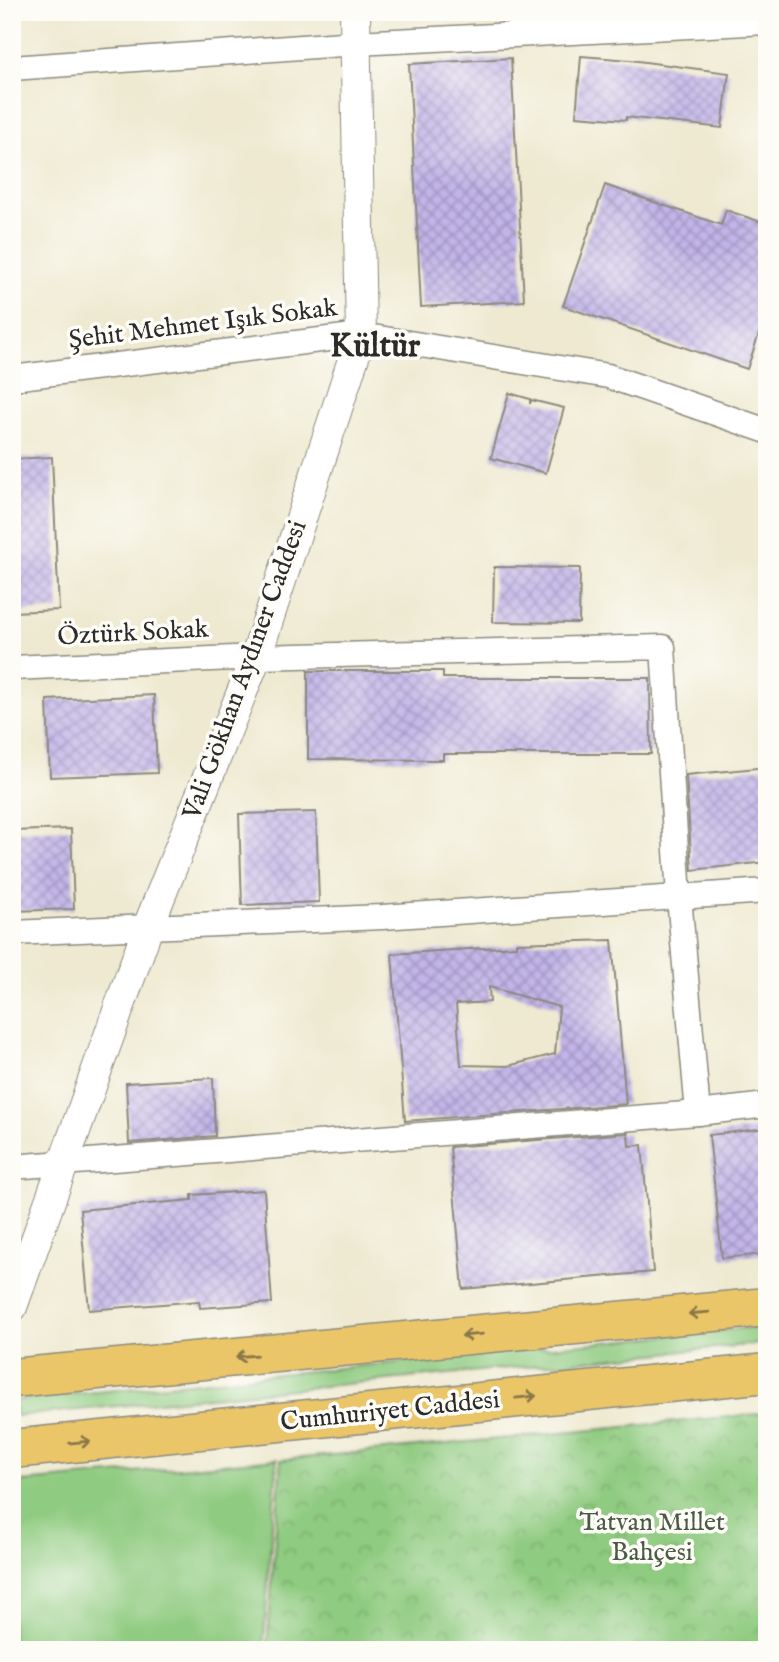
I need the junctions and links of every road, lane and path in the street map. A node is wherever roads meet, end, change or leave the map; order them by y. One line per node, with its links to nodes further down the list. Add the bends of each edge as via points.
1 (355, 12): 3 (street, Vali Gökhan Aydıner Caddesi)
2 (767, 22): 3 (street)
3 (356, 43): 4 (street); 5 (street, Vali Gökhan Aydıner Caddesi)
4 (12, 68)
5 (360, 335): 6 (street, Şehit Mehmet Işık Sokak); 7 (street, Şehit Mehmet Işık Sokak, via 608,376); 8 (street, Vali Gökhan Aydıner Caddesi)
6 (12, 378)
7 (767, 431)
8 (256, 657): 9 (street, Öztürk Sokak); 11 (street, Öztürk Sokak, via 663,647); 12 (street, Vali Gökhan Aydıner Caddesi)
9 (12, 668)
10 (767, 891): 11 (street)
11 (679, 897): 12 (street); 15 (street)
12 (148, 927): 13 (street); 16 (street, Vali Gökhan Aydıner Caddesi)
13 (12, 933)
14 (767, 1105): 15 (street)
15 (698, 1113): 16 (street)
16 (64, 1162): 17 (street); 18 (street, Vali Gökhan Aydıner Caddesi)
17 (12, 1167)
18 (12, 1307)
19 (767, 1307): 21 (highway, one-way to 21)
20 (767, 1373): 22 (highway, Cumhuriyet Caddesi, one-way to 20)
21 (12, 1378)
22 (12, 1449)

